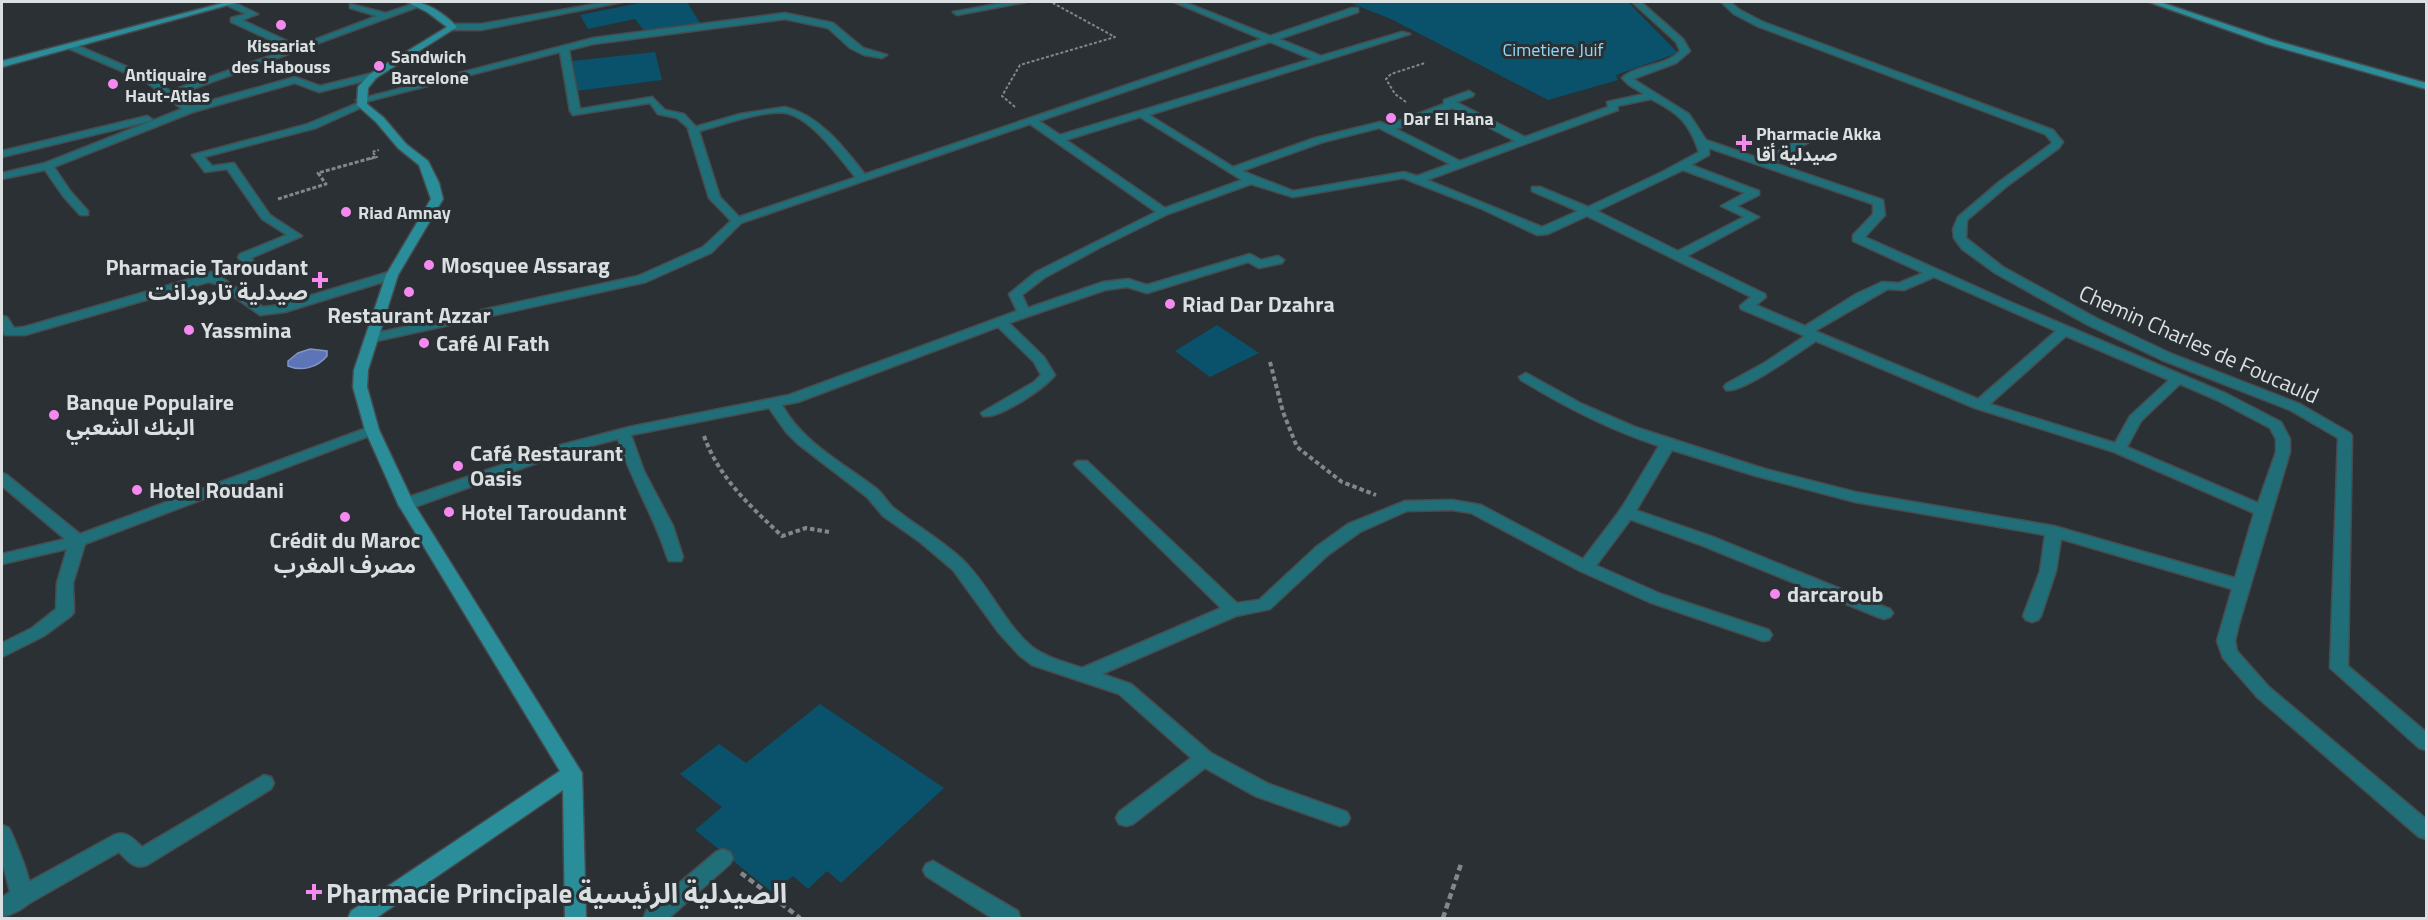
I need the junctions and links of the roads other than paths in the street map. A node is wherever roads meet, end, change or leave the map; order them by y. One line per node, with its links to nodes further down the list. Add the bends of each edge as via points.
1 (232, 2): 16 (street); 18 (street, via 254,14 234,20)
2 (618, 2): 13 (street, via 481,27)
3 (1022, 2): 11 (street)
4 (1178, 2): 15 (street)
5 (1636, 2): 26 (street, via 1684,47 1678,58 1627,78)
6 (1725, 2): 93 (street, Chemin Charles de Foucauld, via 1760,24 2049,132 2058,142 2055,146 1962,219 1960,238 1966,246 1999,270 2102,326 2295,407 2345,436 2339,668)
7 (2153, 2): 23 (street, via 2270,42)
8 (415, 3): 12 (street); 13 (street)
9 (353, 6): 12 (street)
10 (1355, 10): 15 (street)
11 (957, 12)
12 (386, 16): 18 (street)
13 (453, 27): 22 (street)
14 (1405, 34): 20 (street)
15 (1271, 40): 20 (street); 32 (street)
16 (73, 47): 21 (street); 24 (street, via 148,80)
17 (564, 47): 19 (street, via 785,16 830,25 867,54); 27 (street); 33 (street, via 577,113 652,100 662,112 680,116)
18 (298, 49): 24 (street)
19 (882, 55)
20 (1320, 59): 31 (street)
21 (2, 64)
22 (373, 76): 27 (street, via 363,87); 29 (street, via 319,89 295,80)
23 (2427, 86)
24 (170, 94): 29 (street)
25 (1469, 94): 28 (street, via 1448,102)
26 (1653, 95): 37 (street, via 1611,105 1614,108); 38 (street, via 1693,121)
27 (362, 103): 57 (street, via 424,163 437,199); 58 (street, via 312,126 197,155 209,170 230,165 266,217 296,236 244,256 248,262)
28 (1451, 105): 34 (street); 37 (street)
29 (189, 110): 30 (street)
30 (176, 115): 39 (street, via 137,120); 42 (street)
31 (1143, 115): 35 (street); 44 (street)
32 (1032, 122): 35 (street); 46 (street)
33 (693, 129): 46 (street, via 784,110 800,115 827,137); 53 (street, via 715,198)
34 (1387, 129): 40 (street); 44 (street, via 1380,125 1319,140)
35 (1058, 139): 50 (street)
36 (1807, 139): 41 (street)
37 (1524, 141): 40 (street)
38 (1701, 141): 41 (street); 43 (street, via 1705,153)
39 (2, 154)
40 (1458, 164): 48 (street)
41 (1765, 164): 56 (street, via 1879,202 1879,215 1857,238)
42 (48, 166): 45 (street); 52 (street)
43 (1683, 166): 51 (street); 54 (street, via 1755,193 1727,206 1753,217)
44 (1234, 170): 47 (street)
45 (2, 176)
46 (861, 177): 53 (street)
47 (1251, 180): 48 (street, via 1293,194 1404,175); 50 (street)
48 (1417, 180): 51 (street, via 1537,231)
49 (1536, 189): 51 (street)
50 (1164, 212): 59 (street, via 1025,284 1015,294)
51 (1589, 212): 54 (street)
52 (84, 213)
53 (737, 221): 65 (street, via 707,250 642,279)
54 (1676, 257): 64 (street, via 1760,297 1746,306)
55 (1278, 260): 59 (street, via 1259,264 1250,258 1147,290 1128,283 1112,284)
56 (1933, 273): 62 (street); 64 (street, via 1900,287 1886,285)
57 (392, 275): 58 (street, via 280,309 260,311 220,281); 65 (street)
58 (208, 278): 63 (street)
59 (1026, 314): 61 (street)
60 (2, 320): 63 (street)
61 (1000, 322): 69 (street, via 816,392); 71 (street, via 1039,360 1048,375 1039,385)
62 (2065, 330): 67 (street); 70 (street)
63 (6, 334)
64 (1809, 334): 68 (street, via 1769,366); 70 (street)
65 (372, 338): 72 (street, via 361,370 360,387)
66 (1526, 377): 74 (street, via 1596,418)
67 (2179, 378): 75 (street, via 2135,418); 79 (street, via 2264,417 2281,431 2283,452)
68 (1731, 387)
69 (773, 402): 73 (street); 92 (street, via 779,415 803,440 875,495 888,512 946,554 968,576 1020,647 1038,660)
70 (1980, 405): 75 (street)
71 (988, 413)
72 (372, 430): 78 (street); 82 (street)
73 (623, 433): 78 (street, via 551,453); 83 (street)
74 (1668, 444): 80 (street); 81 (street, via 1855,497)
75 (2119, 449): 79 (street)
76 (1082, 464): 87 (street)
77 (2, 478): 82 (street)
78 (406, 504): 95 (street)
79 (2263, 511): 86 (street)
80 (1627, 512): 85 (street); 88 (street)
81 (2054, 531): 86 (street); 89 (street, via 2048,571)
82 (78, 541): 84 (street); 91 (street, via 65,583 65,612 61,618)
83 (675, 557)
84 (2, 559)
85 (1586, 567): 87 (street, via 1475,509 1452,504 1405,506 1354,528 1322,551 1264,605); 90 (street, via 1655,598)
86 (2241, 586): 99 (street, via 2226,641 2235,660 2303,728)
87 (1233, 610): 92 (street)
88 (1884, 613)
89 (2032, 616)
90 (1763, 635)
91 (2, 651)
92 (1083, 675): 94 (street, via 1125,689)
93 (2427, 743)
94 (1204, 758): 97 (street, via 1262,790); 98 (street)
95 (572, 773): 105 (street); 106 (street)
96 (264, 783): 103 (street, via 140,859 121,841)
97 (1340, 818)
98 (1126, 819)
99 (2427, 831)
100 (2, 834): 103 (street)
101 (723, 858): 107 (street)
102 (933, 870): 108 (street)
103 (21, 897): 104 (street)
104 (2, 908)
105 (359, 918)
106 (576, 918)
107 (654, 918)
108 (1010, 918)

